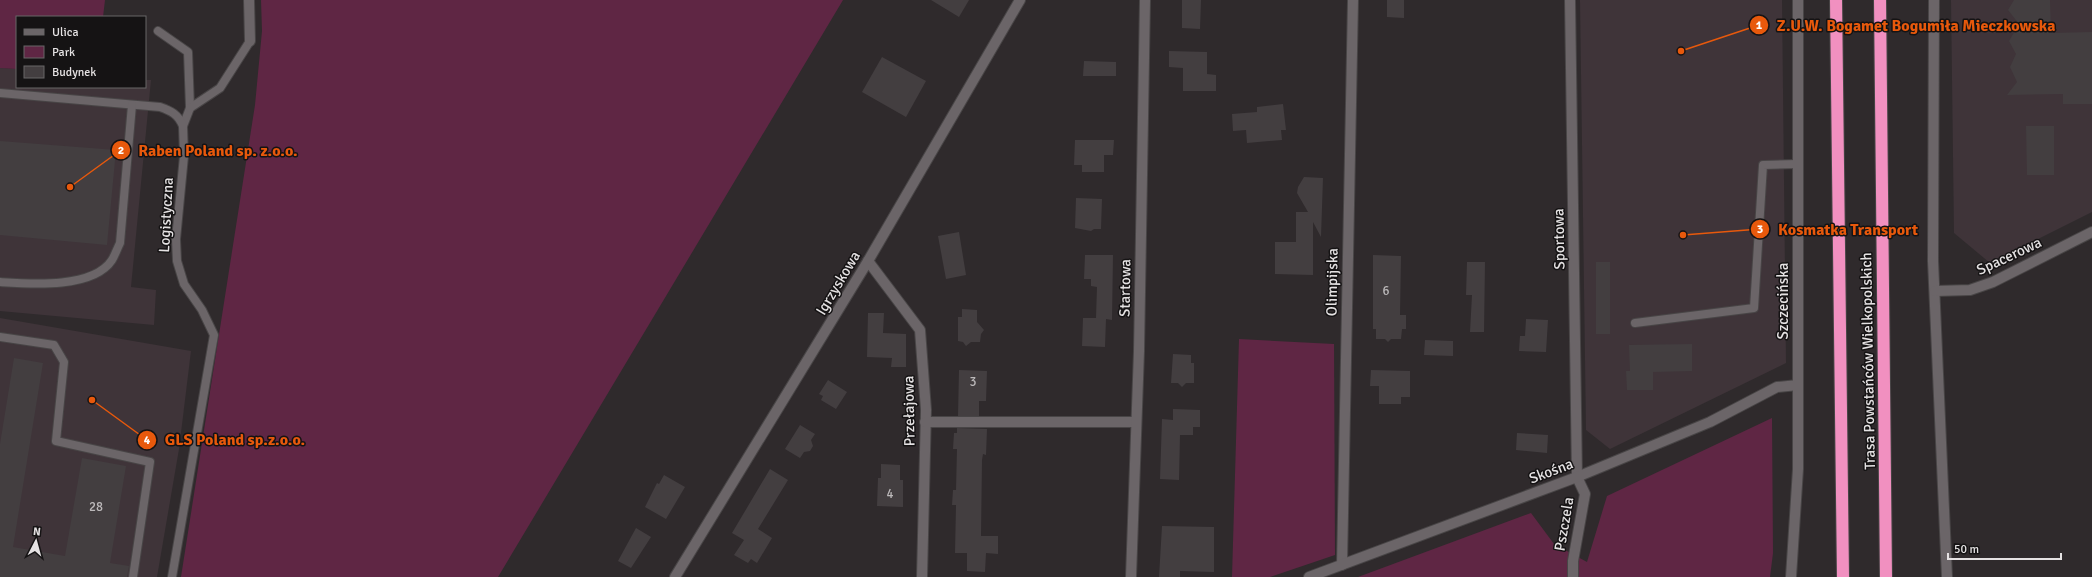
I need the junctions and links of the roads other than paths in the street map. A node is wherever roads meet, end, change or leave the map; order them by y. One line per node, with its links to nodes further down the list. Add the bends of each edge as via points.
1 (249, 0): 11 (street)
2 (1020, 0): 18 (street, Igrzyskowa)
3 (1145, 0): 25 (street, Startowa)
4 (1353, 0): 29 (street, Olimpijska)
5 (1570, 0): 26 (street, Sportowa)
6 (1798, 0): 16 (street, Szczecińska)
7 (1836, 0): 27 (highway, Trasa Powstańców Wielkopolskich)
8 (1880, 0): 28 (highway, Trasa Powstańców Wielkopolskich)
9 (1934, 0): 20 (street)
10 (158, 31): 14 (lane, via 188,52)
11 (250, 41): 14 (lane, via 220,88)
12 (0, 93): 13 (lane)
13 (132, 105): 15 (lane, via 160,107 171,111 179,117); 19 (lane, via 120,243 112,261 99,272 80,280 26,284)
14 (190, 108): 15 (lane, Logistyczna)
15 (183, 126): 31 (lane, Logistyczna, via 184,156 176,239 177,261 184,284 202,310 214,335)
16 (1798, 164): 21 (lane, via 1763,165 1754,308); 23 (street, Szczecińska)
17 (2092, 232): 20 (street, Spacerowa, via 1993,282 1970,290)
18 (868, 261): 24 (street, Przełajowa, via 920,330); 32 (street, Igrzyskowa)
19 (0, 282)
20 (1935, 291): 42 (street)
21 (1635, 323)
22 (0, 337): 30 (lane, via 54,345 64,362 56,441 150,462)
23 (1798, 385): 26 (street, Skośna, via 1777,387 1710,422); 37 (street, Szczecińska, via 1798,469)
24 (925, 422): 25 (street); 33 (street, Przełajowa)
25 (1136, 422): 34 (street, Startowa)
26 (1577, 477): 29 (street, Skośna); 36 (street, Pszczela, via 1585,494 1573,561)
27 (1842, 539): 38 (highway); 39 (highway, Trasa Powstańców Wielkopolskich)
28 (1886, 539): 40 (highway, Trasa Powstańców Wielkopolskich); 41 (highway)
29 (1342, 565): 35 (street, Skośna)
30 (133, 577)
31 (172, 577)
32 (675, 577)
33 (922, 577)
34 (1130, 577)
35 (1309, 577)
36 (1573, 577)
37 (1791, 577)
38 (1839, 577)
39 (1843, 577)
40 (1886, 577)
41 (1891, 577)
42 (1947, 577)

